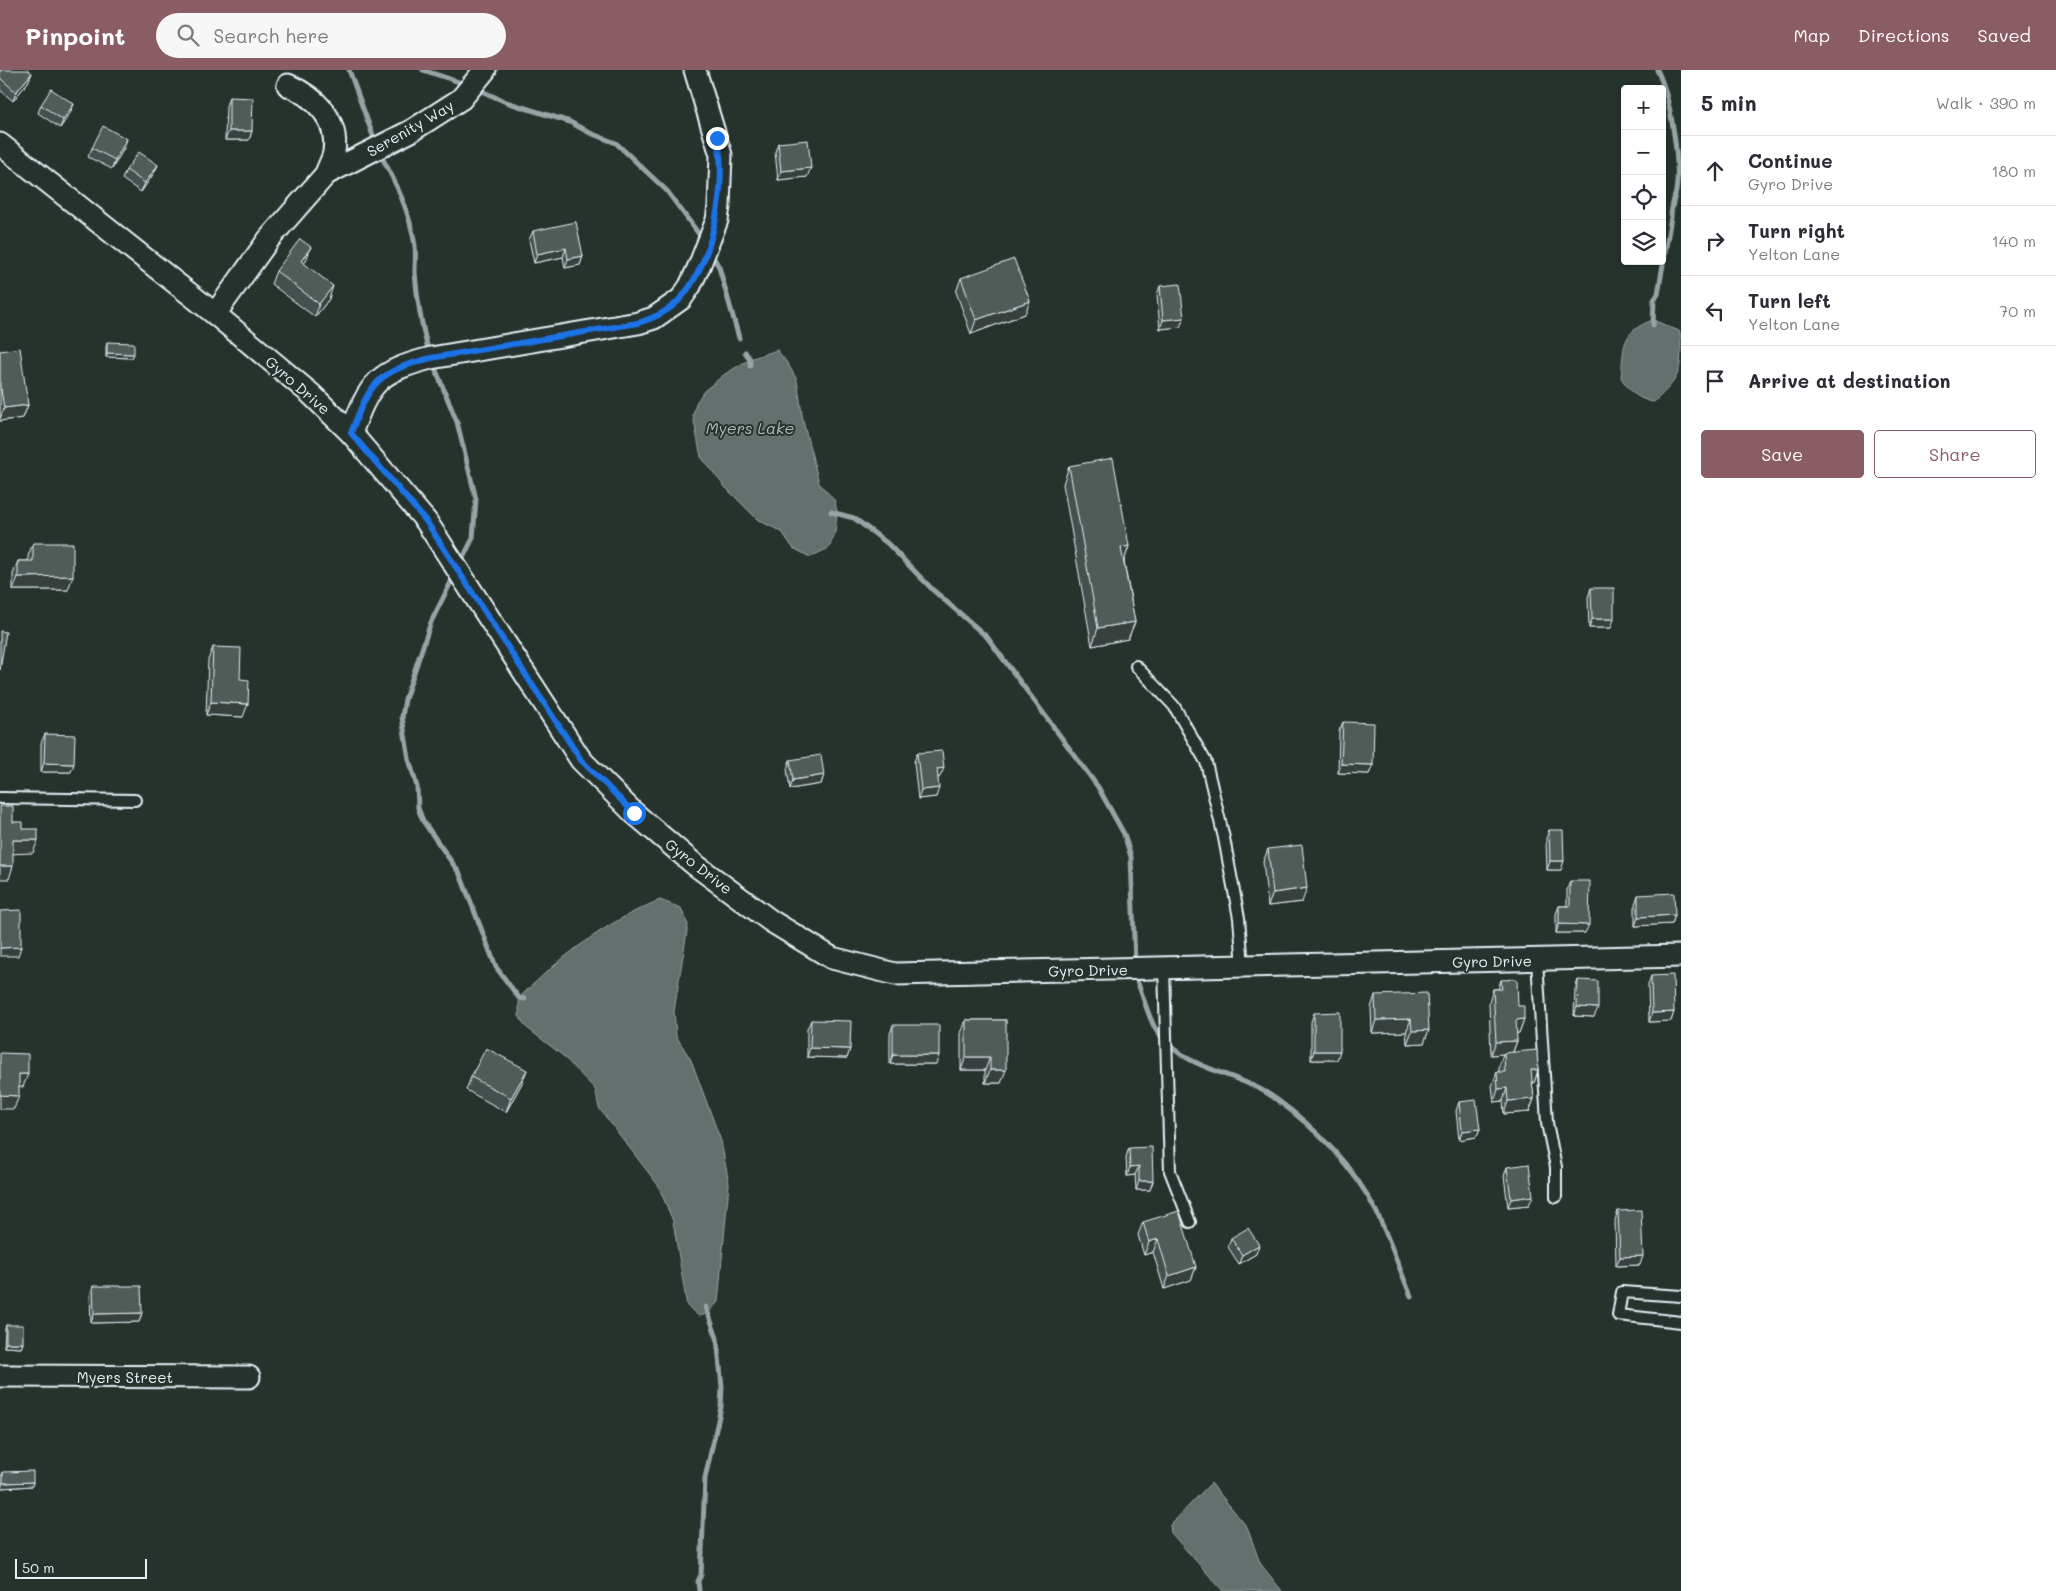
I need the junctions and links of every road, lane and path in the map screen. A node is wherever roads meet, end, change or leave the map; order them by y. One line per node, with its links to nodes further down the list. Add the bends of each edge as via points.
1 (485, 70): 5 (street, Serenity Way, via 461,99 412,131)
2 (695, 70): 7 (street, via 721,155 719,206 700,264 681,299 654,318 638,323 400,366 386,374 364,398)
3 (288, 85): 5 (street, Serenity Way, via 308,94 328,116 334,137 334,153)
4 (0, 144): 6 (street, Gyro Drive)
5 (326, 174): 6 (street, Serenity Way, via 269,239)
6 (215, 314): 7 (street, Gyro Drive, via 311,394)
7 (351, 433): 14 (street, Gyro Drive, via 426,521 581,760 694,864 771,921 832,958 895,974)
8 (1136, 666): 13 (lane, via 1174,706 1206,762 1239,918)
9 (0, 798): 10 (lane)
10 (135, 800)
11 (1681, 956): 12 (street, Gyro Drive)
12 (1537, 960): 13 (street, Gyro Drive); 15 (lane, via 1547,1123 1556,1168)
13 (1243, 966): 14 (street, Gyro Drive)
14 (1164, 968): 16 (lane, via 1170,1171)
15 (1556, 1197)
16 (1190, 1222)
17 (1681, 1296): 18 (lane, via 1622,1292 1618,1315)
18 (1681, 1322)
19 (0, 1376): 20 (street, Myers Street)
20 (249, 1377)

